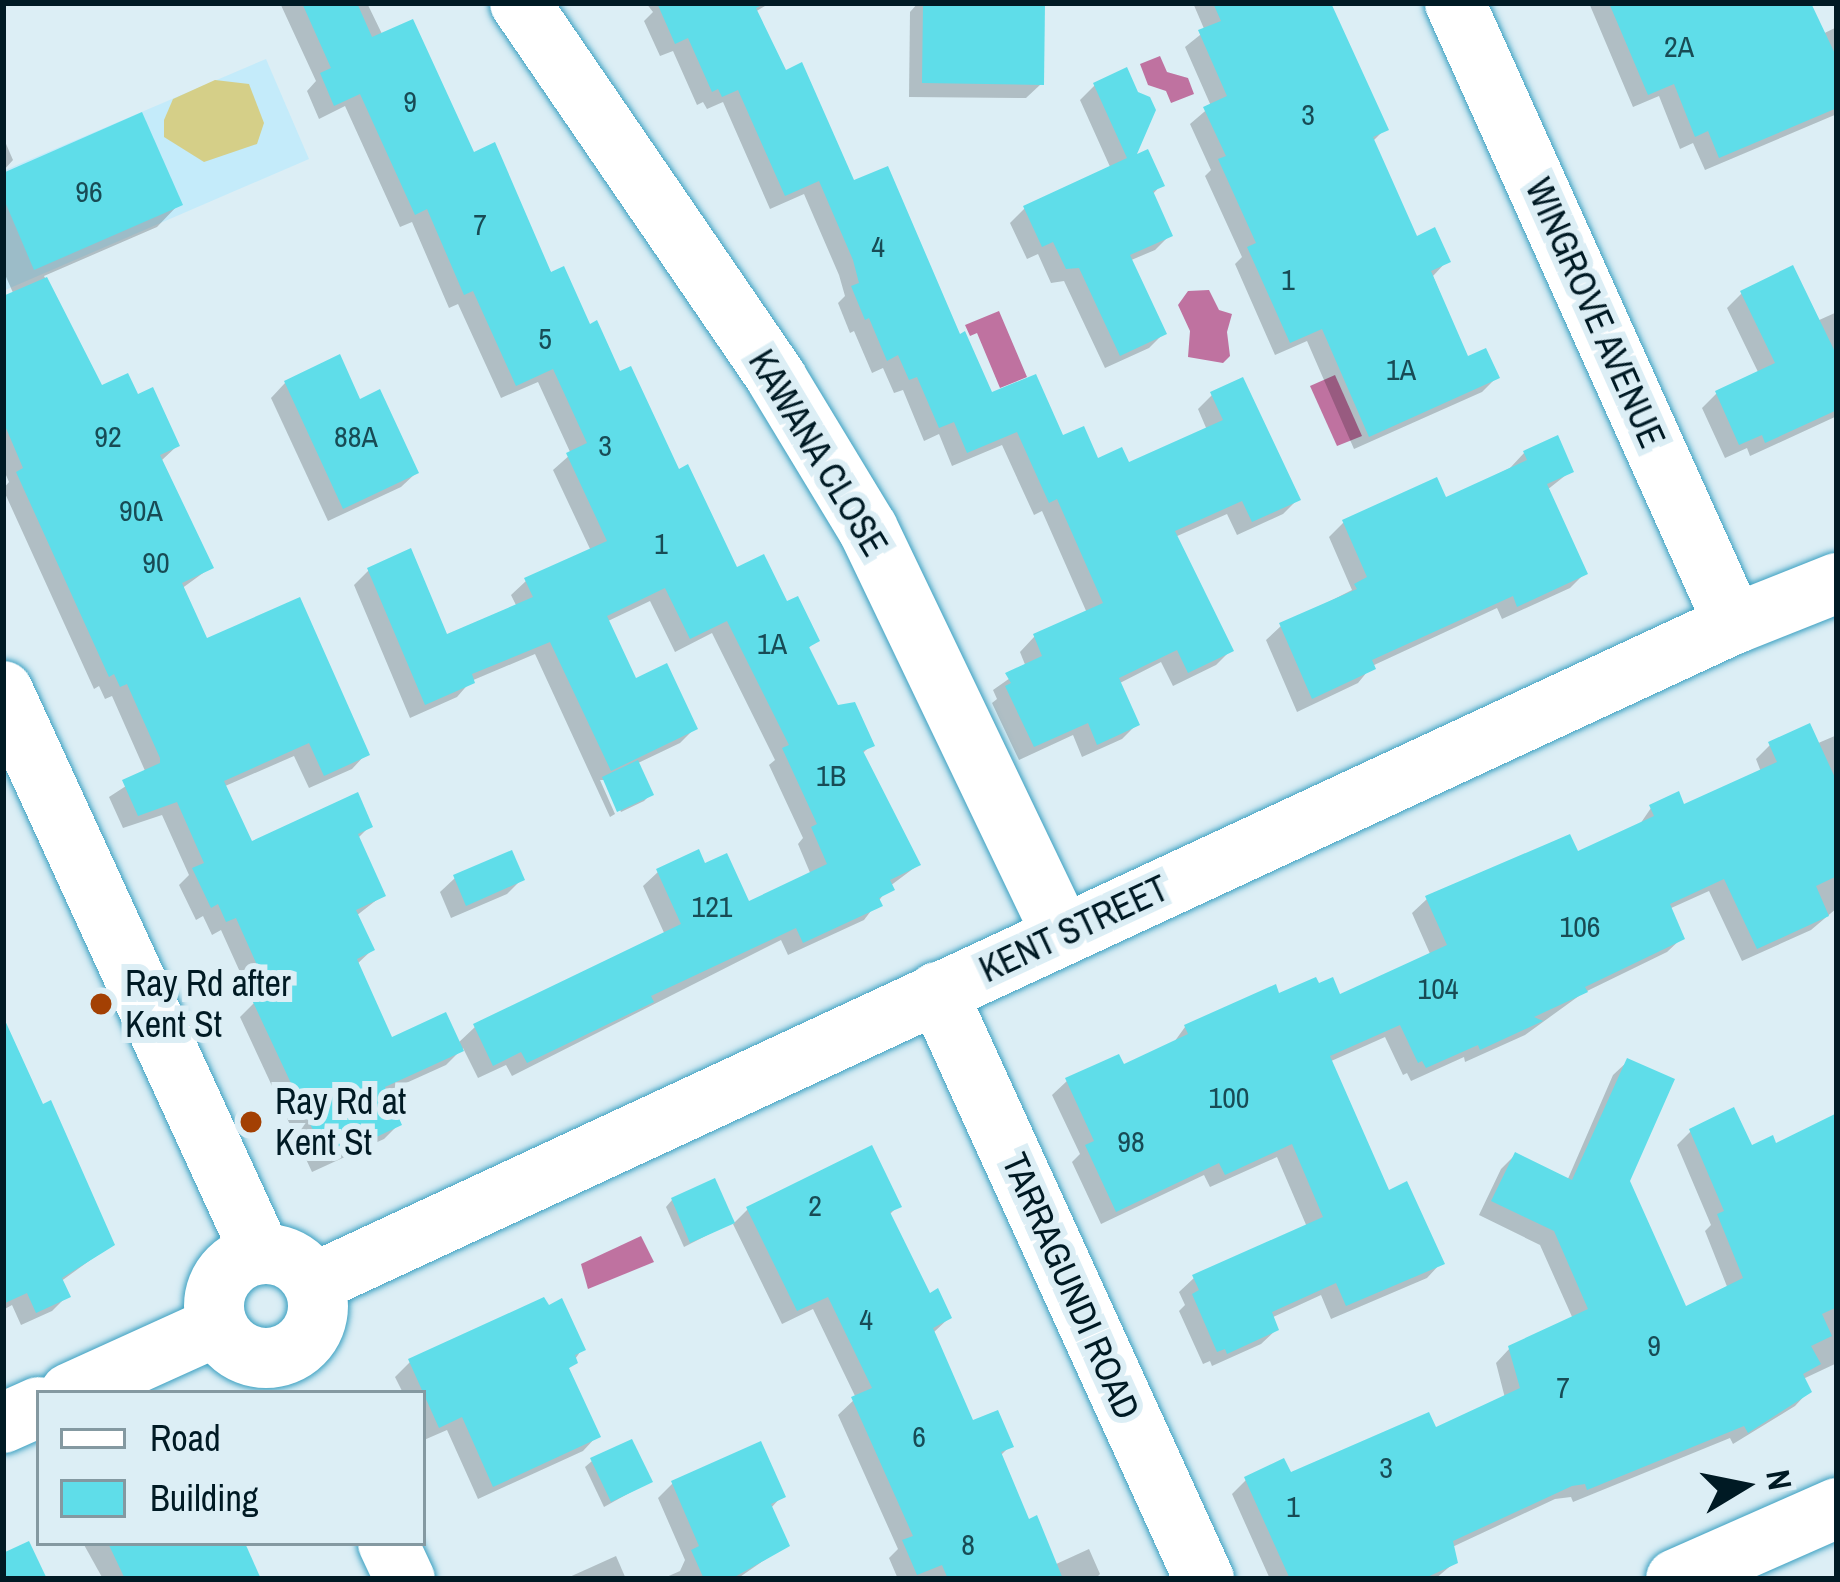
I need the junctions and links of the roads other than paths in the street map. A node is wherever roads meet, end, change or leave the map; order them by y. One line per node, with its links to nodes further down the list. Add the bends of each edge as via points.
1 (520, 3): 6 (street, KAWANA CLOSE, via 777,379 868,529)
2 (1456, 3): 4 (street, WINGROVE AVENUE)
3 (1837, 583): 4 (street, KENT STREET)
4 (1734, 624): 6 (street, KENT STREET)
5 (3, 692): 8 (street)
6 (1062, 934): 7 (street, KENT STREET)
7 (937, 992): 9 (street, KENT STREET); 18 (street, TARRAGUNDI ROAD)
8 (261, 1254): 9 (street, via 292,1260); 10 (street, via 221,1279)
9 (314, 1283): 11 (street, via 319,1300)
10 (218, 1326): 11 (street, via 239,1352); 12 (street)
11 (302, 1374)
12 (77, 1390)
13 (36, 1408): 14 (street)
14 (3, 1423)
15 (1837, 1508): 19 (street)
16 (389, 1546): 17 (street)
17 (405, 1579)
18 (1204, 1579)
19 (1676, 1579)

